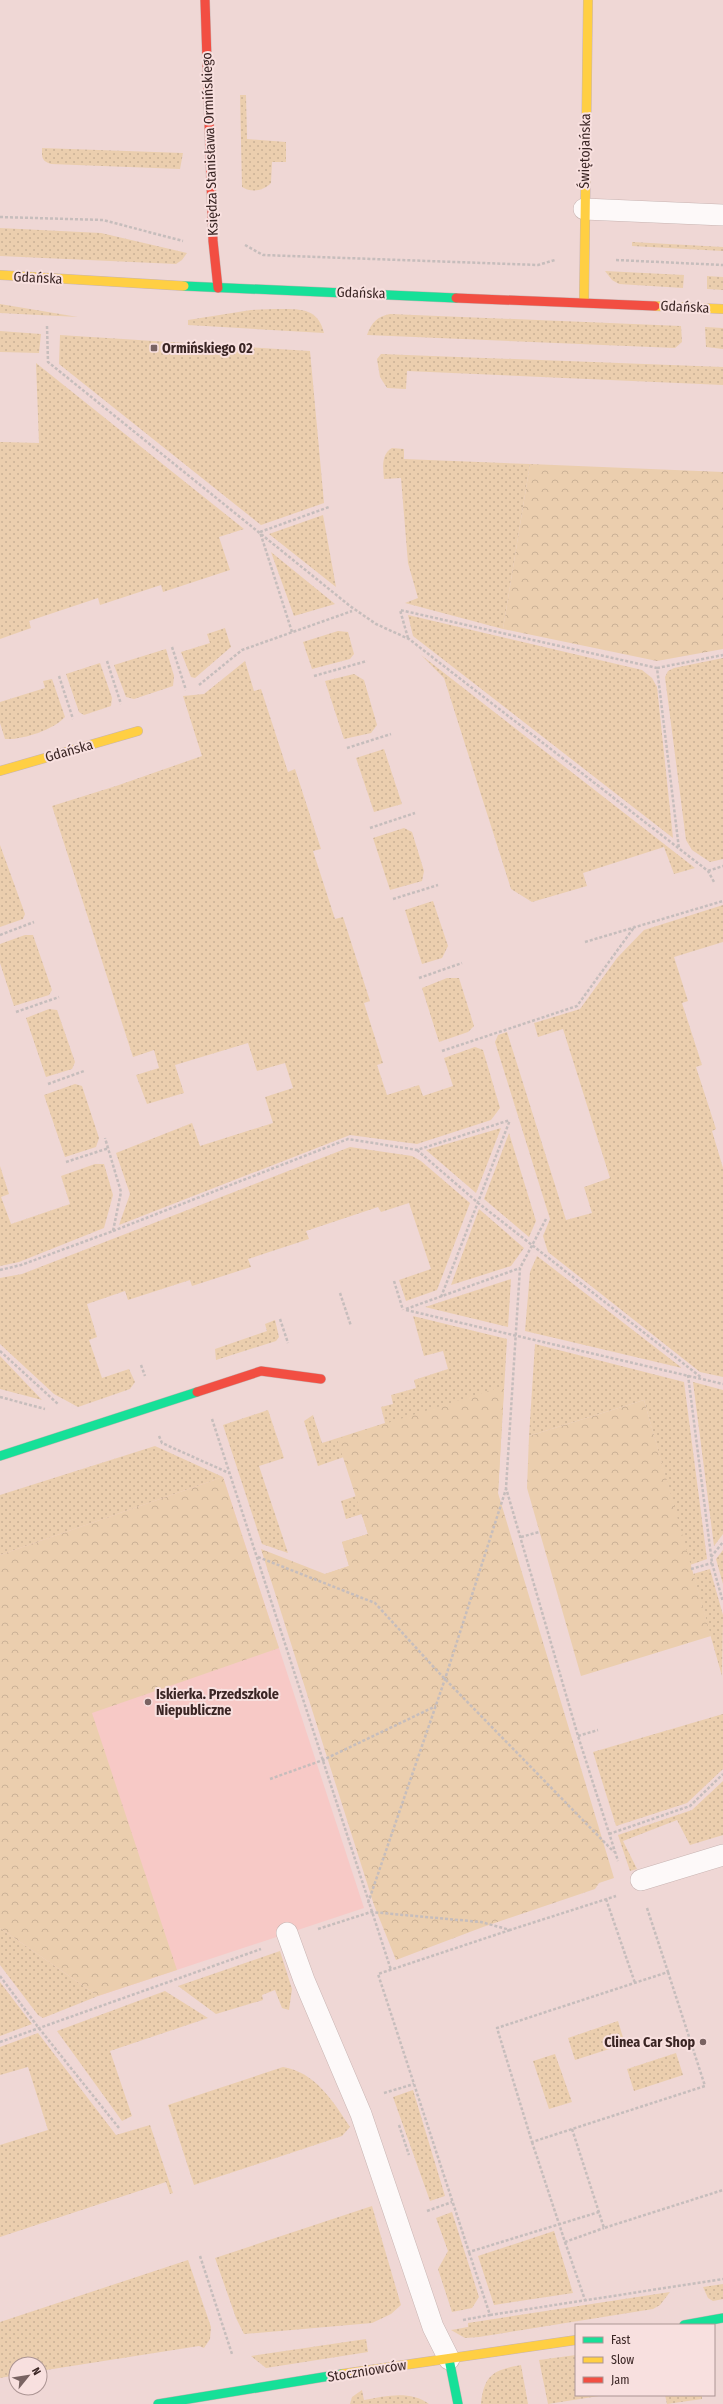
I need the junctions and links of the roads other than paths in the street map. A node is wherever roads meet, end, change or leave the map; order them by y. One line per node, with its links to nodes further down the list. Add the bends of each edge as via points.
1 (205, 0): 6 (street, Księdza Stanisława Ormińskiego, via 213,241)
2 (588, 0): 3 (street, Świętojańska)
3 (584, 209): 4 (lane); 7 (street, Świętojańska)
4 (723, 215)
5 (0, 275): 6 (street, Gdańska)
6 (218, 288): 7 (street, Gdańska)
7 (584, 302): 8 (street, Gdańska)
8 (723, 309)
9 (138, 731): 10 (street, Gdańska)
10 (0, 771)
11 (322, 1379): 12 (street, via 261,1371)
12 (0, 1456)
13 (723, 1855): 14 (lane)
14 (641, 1880)
15 (288, 1936): 19 (lane, via 361,2114 433,2327)
16 (723, 2318): 17 (street)
17 (690, 2324)
18 (575, 2340): 19 (street, Stoczniowców)
19 (448, 2359): 20 (street, Stoczniowców); 21 (street)
20 (158, 2404)
21 (458, 2404)

